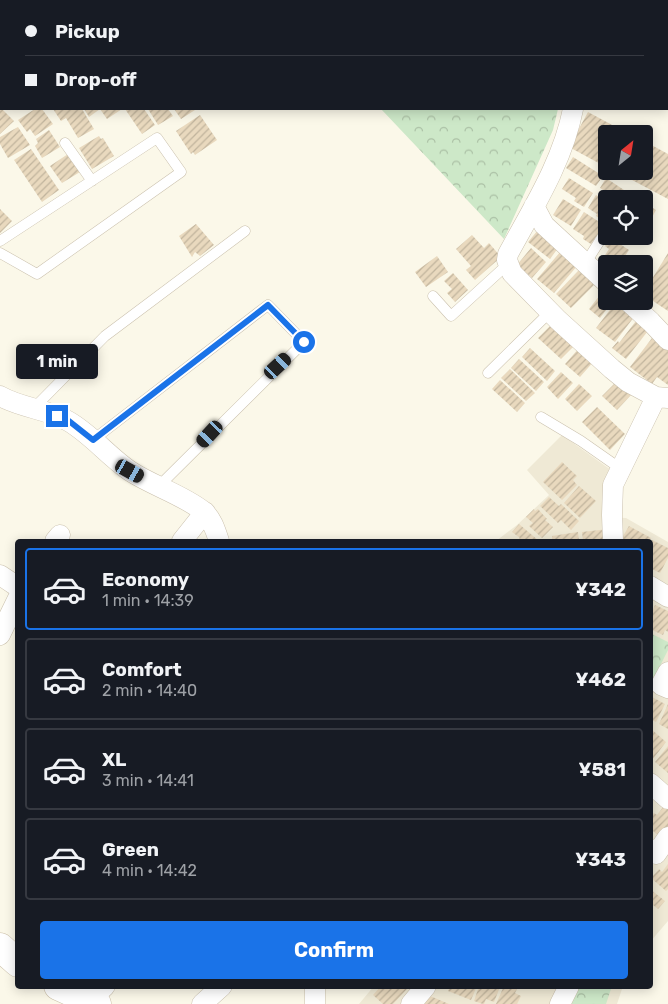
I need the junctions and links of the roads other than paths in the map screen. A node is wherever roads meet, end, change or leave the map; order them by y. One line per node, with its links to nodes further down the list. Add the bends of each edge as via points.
1 (573, 110): 4 (street, via 550,176)
2 (65, 143): 3 (lane)
3 (92, 181): 6 (lane); 8 (lane, via 157,138 181,172 37,274)
4 (534, 206): 9 (street, via 508,254); 10 (street, via 544,225)
5 (245, 230): 19 (lane, via 105,336)
6 (0, 242)
7 (598, 244): 10 (lane)
8 (0, 253)
9 (508, 264): 12 (lane, via 451,316); 14 (street, via 512,273)
10 (585, 264): 11 (street)
11 (598, 275)
12 (433, 296)
13 (638, 310): 15 (street)
14 (550, 312): 16 (lane); 17 (street, via 628,382)
15 (668, 340)
16 (488, 373)
17 (662, 398): 22 (street)
18 (1, 399): 19 (street)
19 (34, 408): 21 (street, via 69,421)
20 (541, 417): 22 (lane)
21 (93, 440): 23 (street, via 130,471); 23 (lane, via 268,305 304,342)
22 (621, 469): 27 (street, via 614,485)
23 (158, 487): 24 (street)
24 (205, 512): 25 (street); 26 (street)
25 (184, 539)
26 (218, 539)
27 (613, 539)
28 (0, 575): 29 (street)
29 (15, 585)
30 (653, 588): 31 (street)
31 (668, 597)
32 (15, 604): 33 (street)
33 (0, 634)
34 (668, 672): 35 (street, via 661,685)
35 (668, 688)
36 (653, 786): 37 (street)
37 (668, 798)
38 (668, 838): 39 (street, via 656,854)
39 (653, 852)
40 (0, 947): 41 (street)
41 (15, 960)
42 (69, 989): 46 (street)
43 (219, 989): 47 (street)
44 (424, 989): 48 (street)
45 (568, 989): 49 (street)
46 (97, 997)
47 (202, 1004)
48 (411, 1004)
49 (560, 1004)

